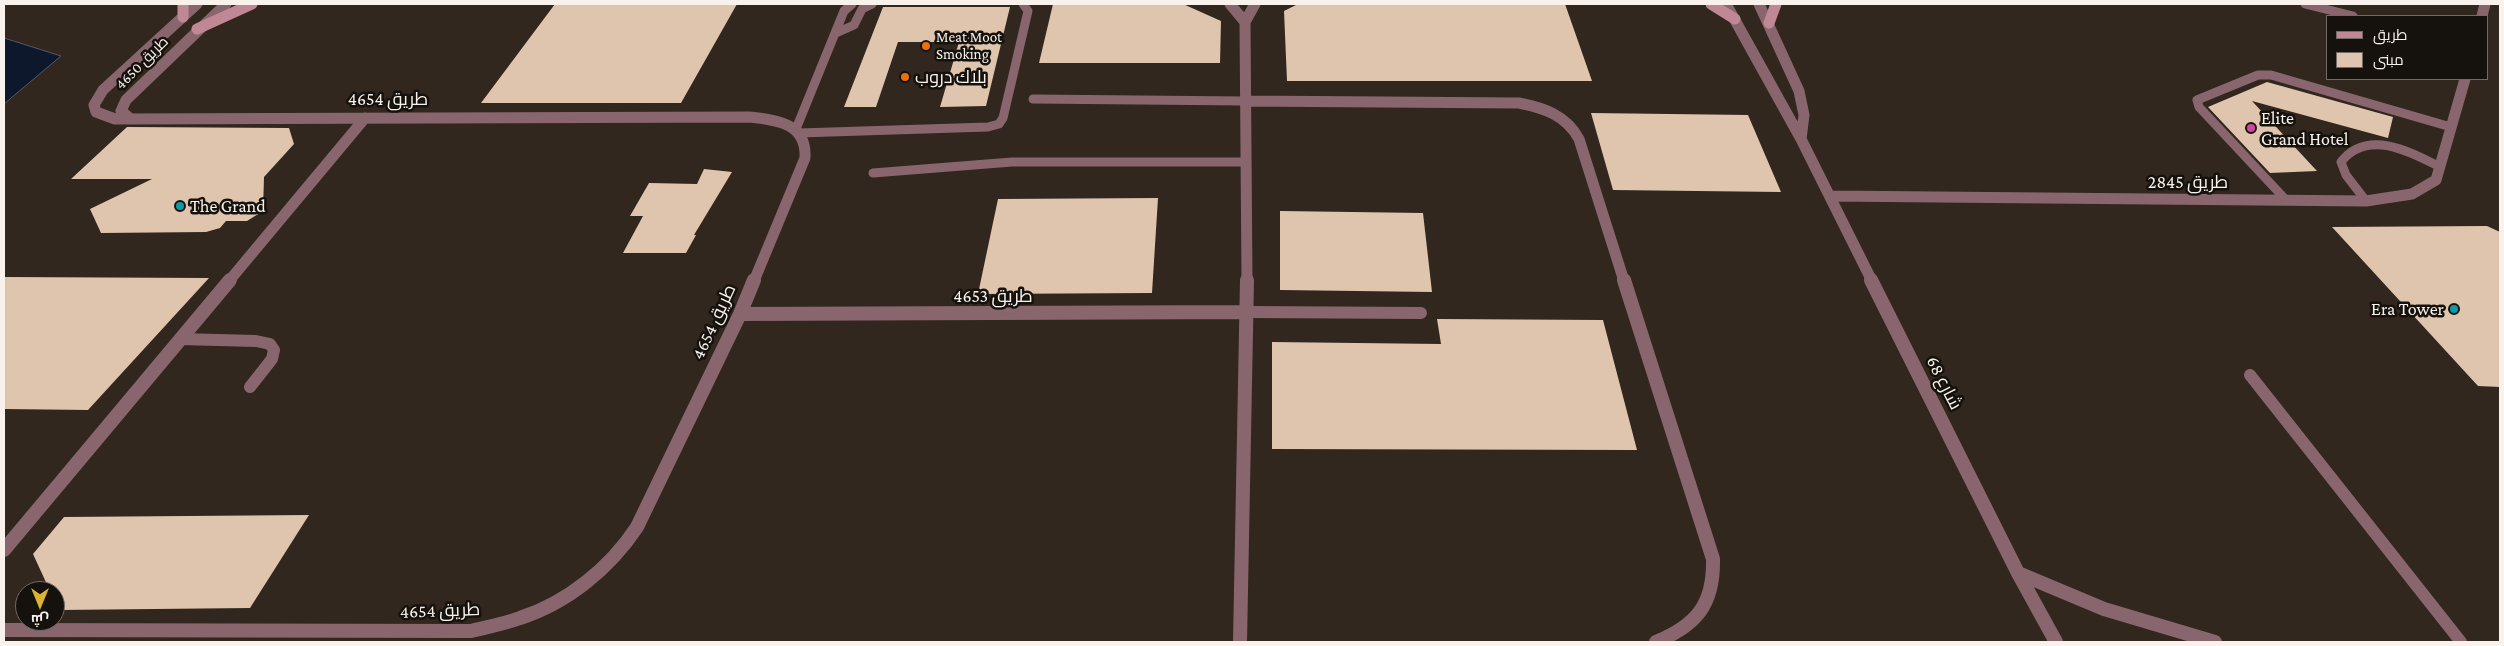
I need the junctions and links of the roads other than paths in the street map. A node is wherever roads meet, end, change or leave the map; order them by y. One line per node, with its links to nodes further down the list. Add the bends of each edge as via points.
1 (183, 4): 16 (main road)
2 (197, 4): 16 (street, طريق 4650)
3 (226, 4): 20 (street, طريق 4650)
4 (252, 4): 20 (main road)
5 (852, 4): 21 (lane, via 844,11)
6 (872, 4): 21 (lane, via 862,9 854,25)
7 (1023, 4): 28 (lane, via 1028,11 999,124 988,127)
8 (1230, 4): 18 (street)
9 (1255, 4): 18 (street)
10 (1711, 4): 17 (main road)
11 (1726, 4): 17 (street, شارع 68)
12 (1759, 4): 19 (street, شارع 68)
13 (1776, 4): 19 (main road)
14 (2305, 4): 15 (lane)
15 (2350, 15)
16 (183, 16): 26 (street, طريق 4650, via 96,98 96,112)
17 (1734, 19): 29 (street, شارع 68)
18 (1245, 22): 24 (street)
19 (1769, 23): 29 (street, شارع 68, via 1802,102)
20 (197, 29): 26 (street, طريق 4650, via 126,100 121,111)
21 (836, 33): 28 (lane)
22 (2465, 80): 27 (street, طريق 2845)
23 (1033, 99): 24 (lane)
24 (1245, 101): 30 (street); 46 (street, via 1519,103 1554,113 1571,125 1713,559 1714,575 1706,605 1684,629)
25 (365, 118): 26 (street, طريق 4654); 28 (street, طريق 4654, via 749,117 776,120); 39 (street)
26 (131, 119)
27 (2451, 127): 31 (street, طريق 2845); 34 (lane, via 2264,75 2197,100 2199,107)
28 (798, 131): 38 (street, طريق 4654, via 806,142 805,158)
29 (1802, 139): 33 (street, شارع 68)
30 (1245, 162): 32 (lane, via 1020,161 930,165); 36 (street)
31 (2440, 166): 35 (street, طريق 2845, via 2436,180 2422,190 2400,198); 35 (lane, via 2398,148 2374,145 2360,148 2344,156 2341,162 2346,175)
32 (873, 173)
33 (1830, 196): 34 (street, طريق 2845); 43 (street, شارع 68)
34 (2286, 200): 35 (street, طريق 2845)
35 (2366, 201)
36 (1247, 312): 37 (lane); 38 (street, طريق 4653); 45 (street)
37 (1421, 313)
38 (740, 314): 44 (street, طريق 4654, via 642,518 625,545 589,580 521,618 472,632)
39 (180, 339): 41 (lane, via 270,344 274,350 272,359); 42 (street)
40 (2250, 375): 49 (lane)
41 (250, 387)
42 (4, 550)
43 (2018, 573): 47 (street, شارع 68); 48 (street, via 2104,609)
44 (4, 630)
45 (1240, 642)
46 (1656, 642)
47 (2056, 642)
48 (2215, 642)
49 (2461, 642)

